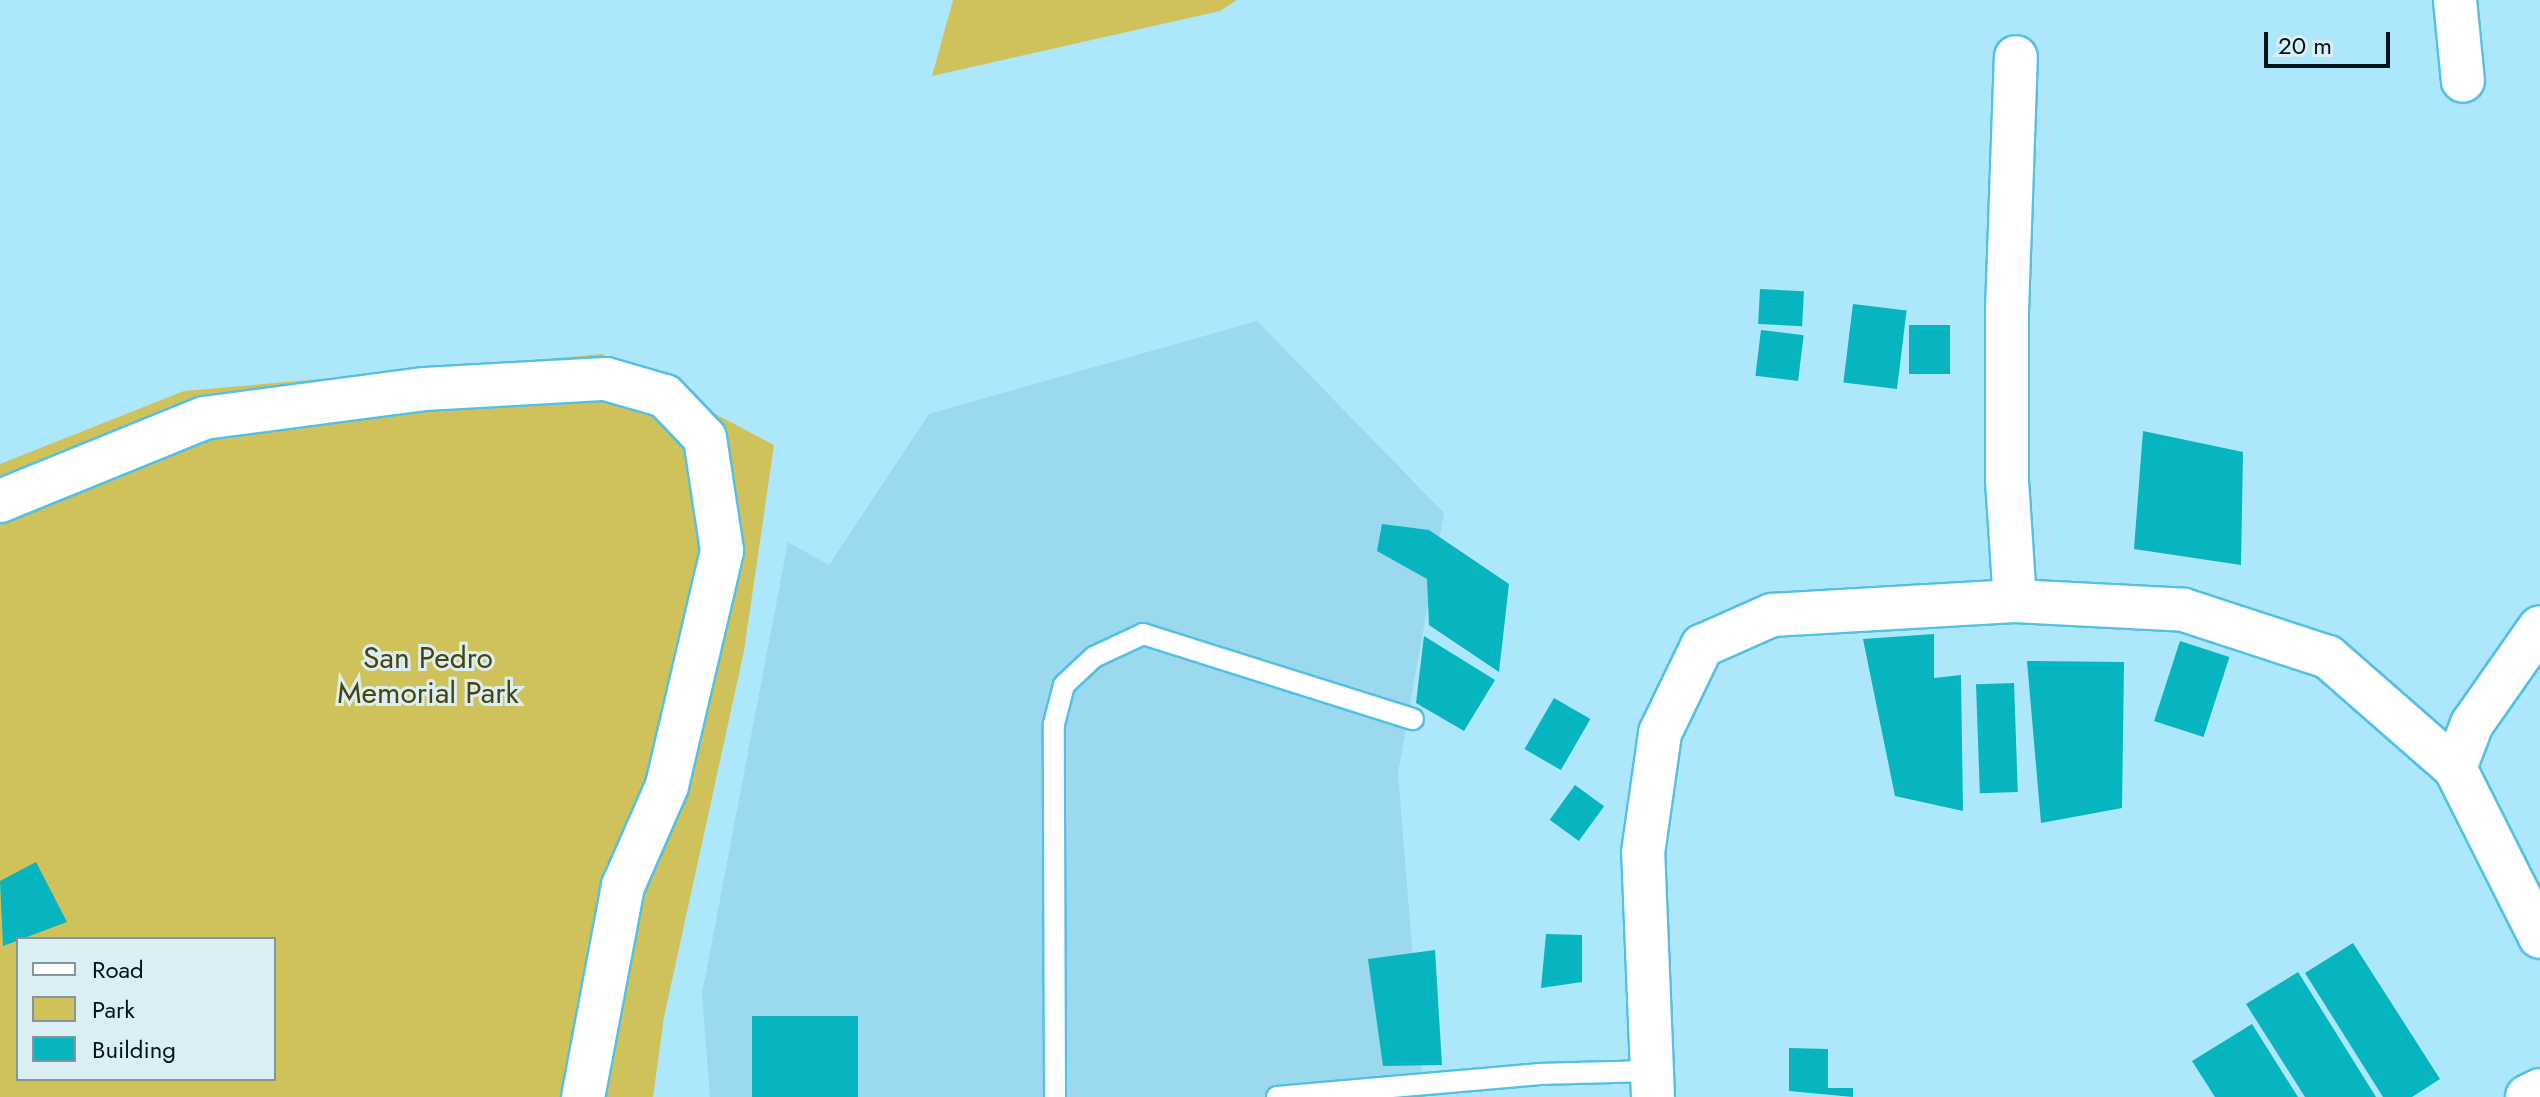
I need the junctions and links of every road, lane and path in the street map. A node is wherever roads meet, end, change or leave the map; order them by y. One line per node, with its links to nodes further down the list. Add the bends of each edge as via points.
1 (2455, 0): 3 (street)
2 (2016, 57): 5 (street, via 2007,311 2007,479)
3 (2463, 81)
4 (0, 501): 12 (street, via 204,418 425,389 606,379 665,396 705,438 722,551 667,786 623,886)
5 (2015, 601): 8 (street, via 2184,610 2328,657); 10 (street, via 1772,615 1702,646 1660,733 1643,853)
6 (2540, 627): 8 (street, via 2472,724)
7 (1413, 719): 13 (lane, via 1143,634 1094,657 1064,685 1054,724)
8 (2455, 768): 9 (street)
9 (2540, 937)
10 (1653, 1084): 14 (lane, via 1538,1074)
11 (2540, 1091): 15 (street)
12 (583, 1097)
13 (1055, 1097)
14 (1277, 1097)
15 (2528, 1097)

